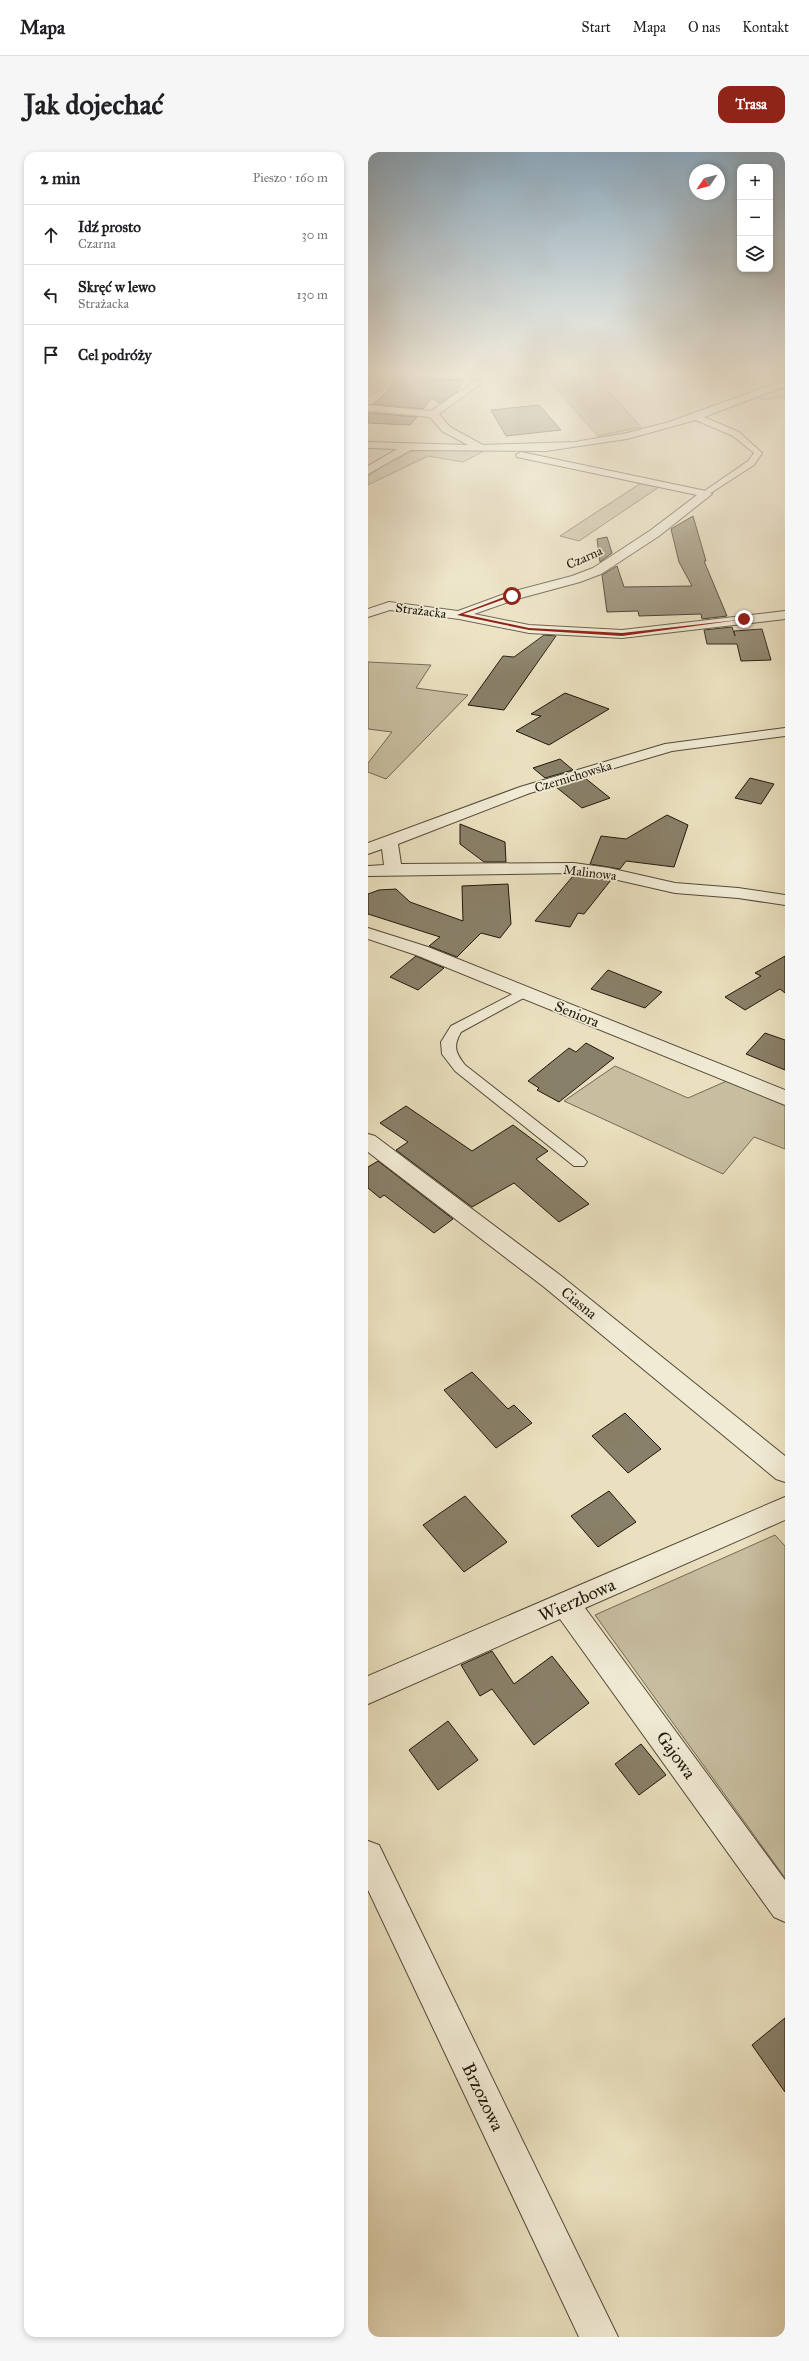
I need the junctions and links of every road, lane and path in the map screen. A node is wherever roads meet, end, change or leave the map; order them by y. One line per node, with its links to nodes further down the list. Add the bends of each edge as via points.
1 (598, 472): 3 (street)
2 (738, 472): 3 (lane, Czarna)
3 (706, 494): 5 (street, Czarna, via 655,533 597,571)
4 (368, 613): 5 (street, Strażacka, via 389,606)
5 (458, 615): 6 (street, Strażacka, via 529,629 622,634)
6 (785, 615)
7 (785, 732): 8 (street, Czernichowska, via 670,747 525,790)
8 (389, 841): 9 (street, Czernichowska); 10 (street)
9 (368, 849)
10 (393, 869): 11 (street, Malinowa); 12 (street, Malinowa, via 574,868 675,888)
11 (368, 871)
12 (785, 900)
13 (368, 933): 14 (street, Seniora, via 422,951)
14 (524, 992): 15 (street, Seniora); 17 (lane, via 456,1029 448,1042 449,1054 460,1068)
15 (785, 1098)
16 (368, 1141): 18 (street, Ciasna, via 552,1281)
17 (579, 1162)
18 (785, 1471)
19 (785, 1508): 20 (street, Wierzbowa)
20 (566, 1604): 21 (street, Wierzbowa); 23 (street, Gajowa)
21 (368, 1690)
22 (368, 1856): 24 (street, Brzozowa)
23 (785, 1906)
24 (599, 2337)

